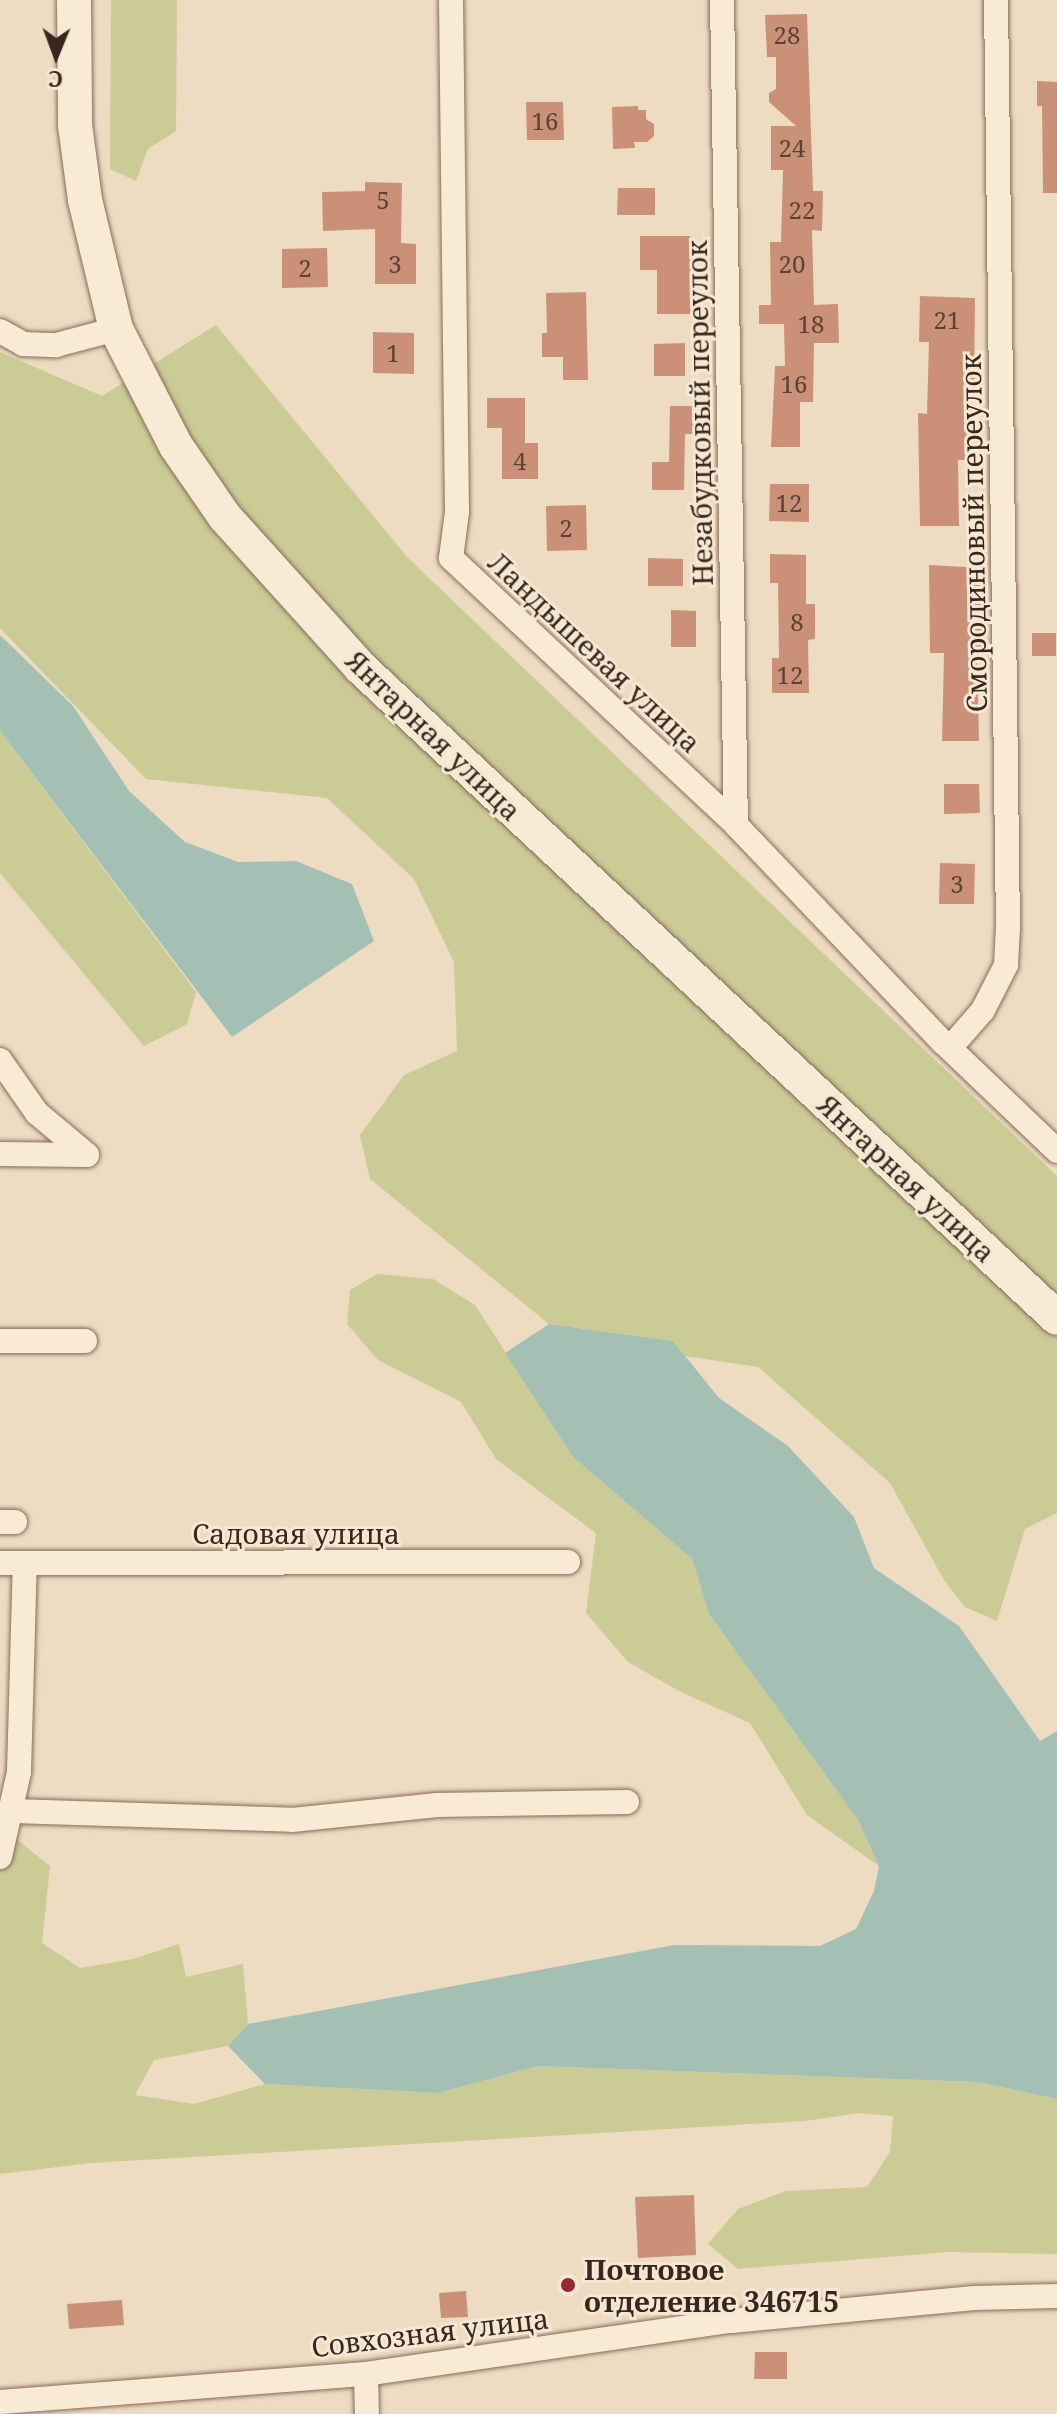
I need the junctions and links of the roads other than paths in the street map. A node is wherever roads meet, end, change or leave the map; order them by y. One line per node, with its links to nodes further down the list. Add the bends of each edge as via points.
1 (74, 0): 5 (street, Янтарная улица, via 75,125 85,200)
2 (451, 0): 7 (street, Ландышевая улица, via 457,512 451,558)
3 (722, 0): 7 (street, Незабудковый переулок)
4 (996, 0): 8 (street, Смородиновый переулок, via 1008,929 1006,965 983,1010)
5 (116, 329): 6 (street, via 56,345 23,344); 12 (street, Янтарная улица, via 176,446 225,517 361,668)
6 (0, 331)
7 (736, 825): 8 (street, Ландышевая улица)
8 (950, 1048): 10 (street, Ландышевая улица)
9 (0, 1060): 11 (street, via 37,1113 87,1155)
10 (1057, 1151)
11 (0, 1154)
12 (1057, 1318)
13 (0, 1341): 14 (street)
14 (85, 1341)
15 (568, 1562): 17 (street, Садовая улица)
16 (0, 1563): 17 (street, Садовая улица)
17 (25, 1563): 19 (street, via 19,1772)
18 (627, 1802): 19 (street, via 437,1805 292,1820)
19 (12, 1811): 20 (street)
20 (0, 1857)
21 (1057, 2296): 22 (street, Совхозная улица, via 974,2298 731,2321)
22 (366, 2374): 24 (street, Совхозная улица); 25 (street)
23 (0, 2402): 24 (street, Совхозная улица)
24 (53, 2406)
25 (367, 2414)

